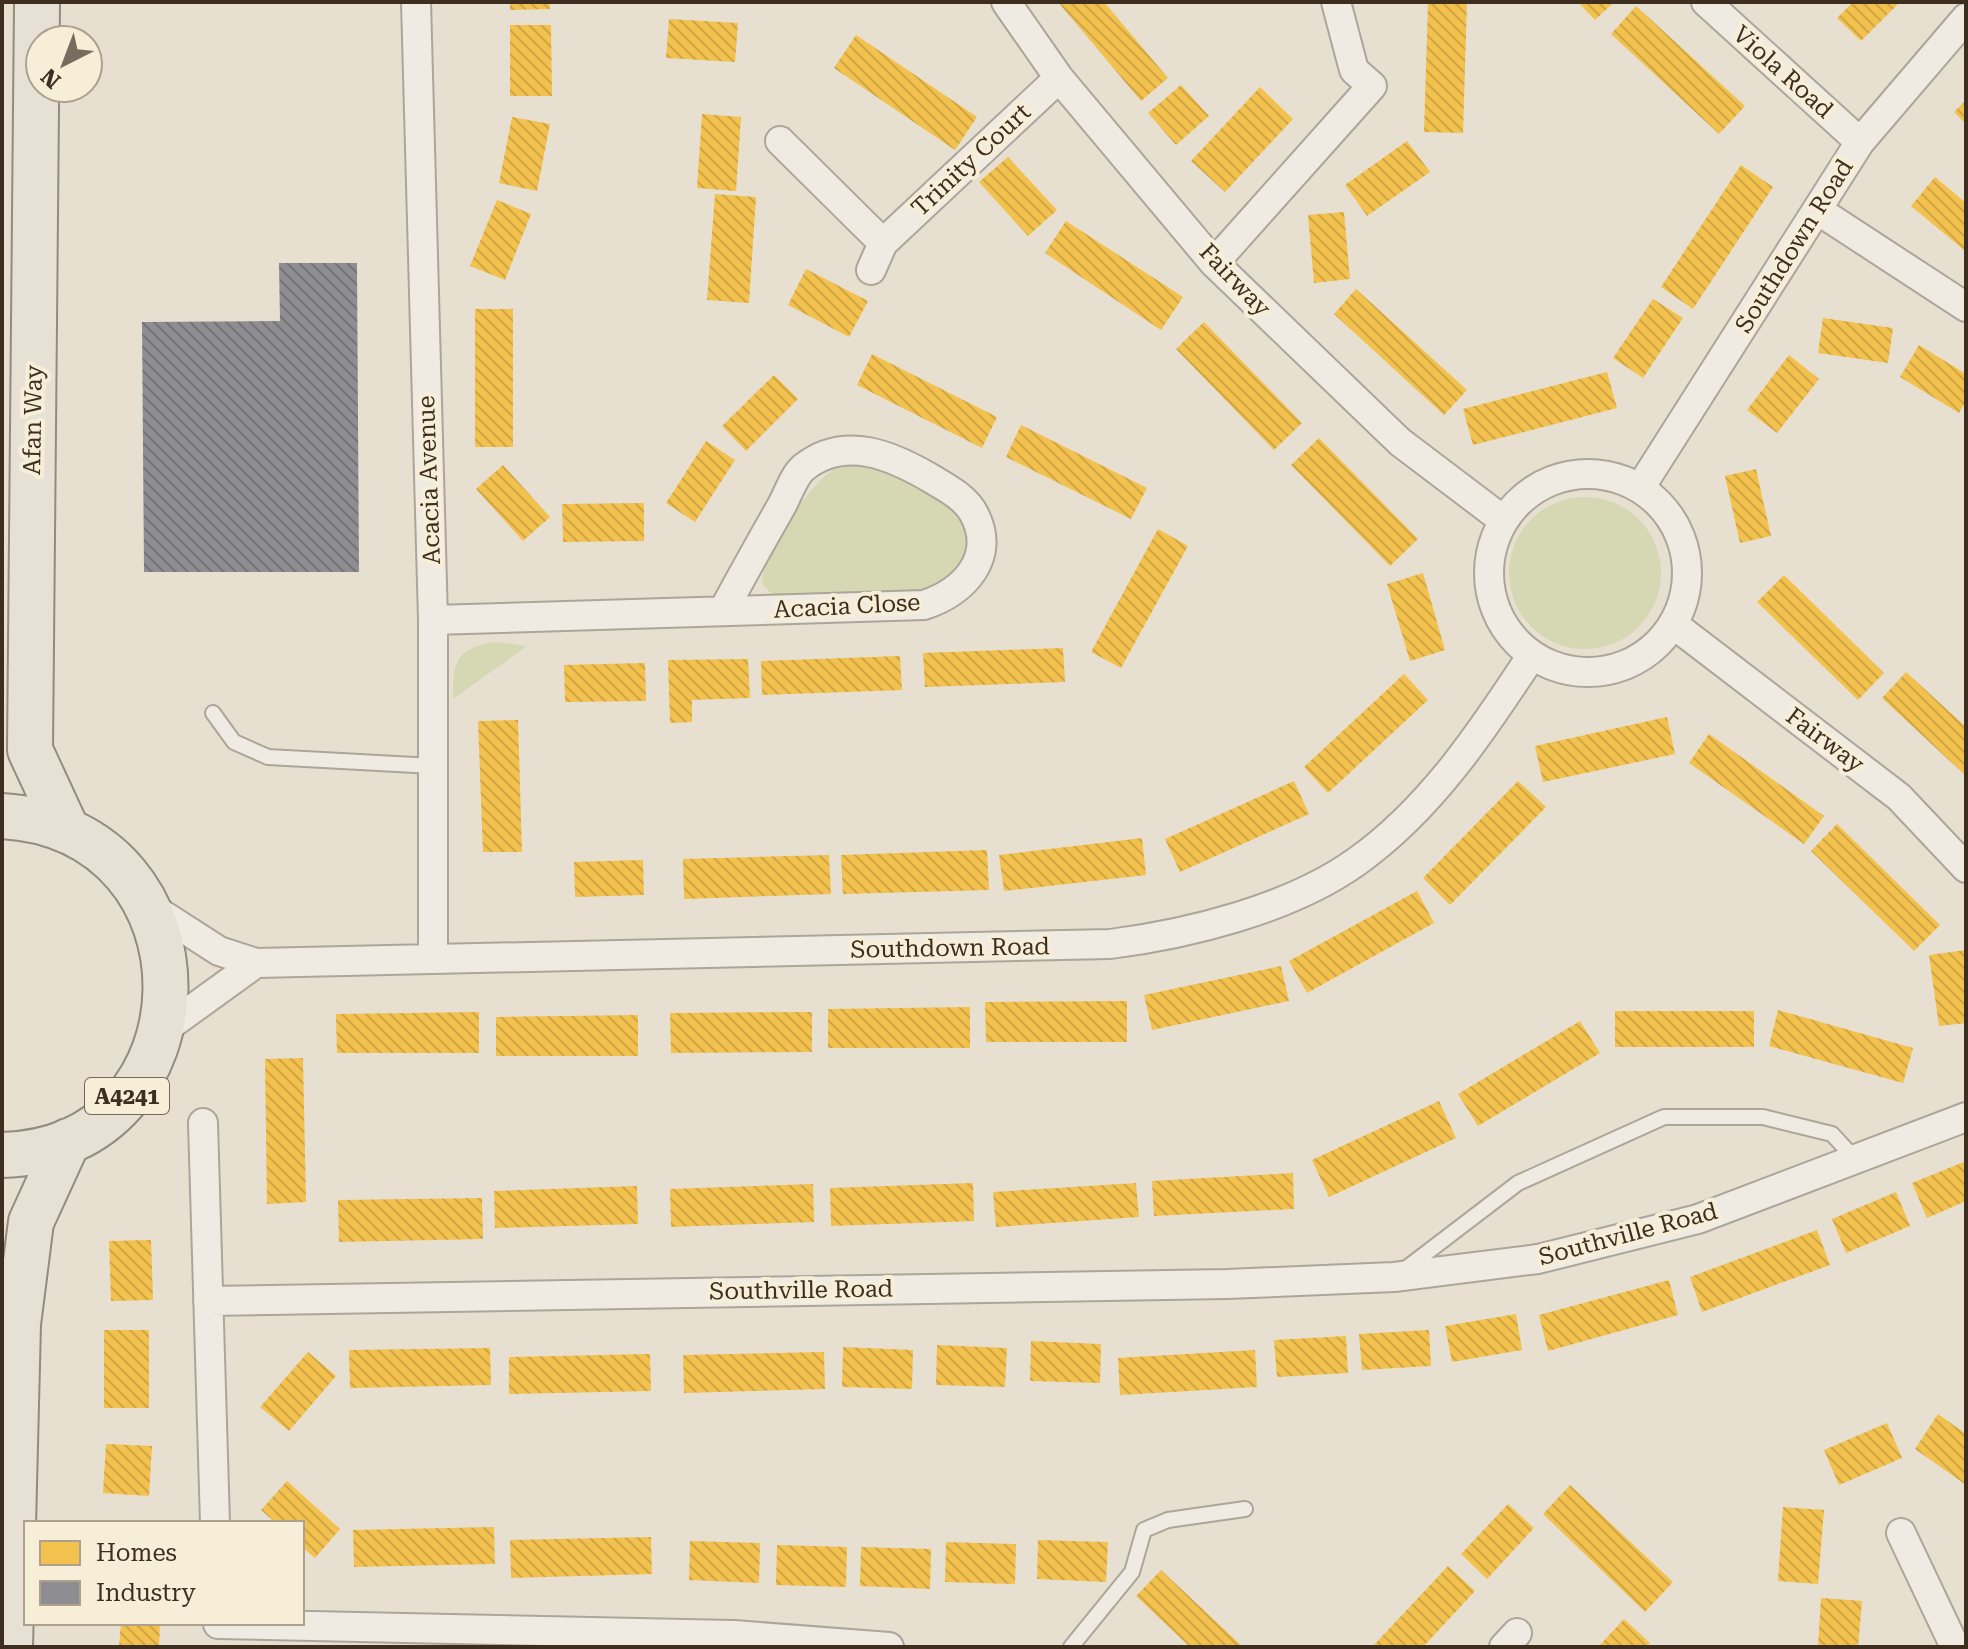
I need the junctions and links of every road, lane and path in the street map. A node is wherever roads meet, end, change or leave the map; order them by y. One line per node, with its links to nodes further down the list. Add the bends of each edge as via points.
1 (37, 2): 24 (main road, Afan Way, via 30,750)
2 (416, 2): 18 (street, Acacia Avenue)
3 (1006, 2): 7 (street, Fairway)
4 (1336, 2): 12 (street, via 1354,70 1372,86)
5 (1706, 2): 9 (street, Viola Road)
6 (1966, 18): 9 (street, Southdown Road)
7 (1059, 78): 11 (street, Trinity Court); 12 (street, Fairway)
8 (780, 141): 11 (street)
9 (1860, 142): 10 (street, Southdown Road)
10 (1819, 211): 14 (street); 15 (street, Southdown Road)
11 (883, 243): 13 (street, Trinity Court)
12 (1214, 263): 16 (street, Fairway, via 1400,442)
13 (871, 270)
14 (1966, 307)
15 (1640, 488): 16 (street, via 1603,475 1564,475 1519,500); 19 (street, via 1660,504 1684,549 1687,575)
16 (1503, 520): 20 (street, via 1492,543 1490,593 1513,638)
17 (723, 611): 17 (street, Acacia Close, via 924,605 943,598 963,586 977,565 982,540 974,512 954,493 876,451 829,455 802,469); 18 (street, Acacia Close)
18 (433, 620): 22 (street, Acacia Avenue)
19 (1673, 624): 20 (street, via 1641,657 1598,672 1552,666); 25 (street, Fairway, via 1899,797)
20 (1532, 655): 27 (street, Southdown Road, via 1444,778 1355,863 1304,890 1188,930 1110,944)
21 (213, 713): 22 (lane, via 234,742 268,757)
22 (433, 766): 27 (street, Acacia Avenue)
23 (2, 816): 24 (main road, A4241)
24 (67, 830): 26 (main road, A4241, via 100,849)
25 (1966, 868)
26 (149, 906): 28 (street, Southdown Road, via 219,951); 29 (main road, A4241, via 167,968)
27 (433, 958): 28 (street, Southdown Road)
28 (256, 963): 29 (street)
29 (162, 1031): 32 (main road, A4241, via 148,1066 127,1097)
30 (1966, 1117): 34 (street, Southville Road)
31 (203, 1123): 36 (street)
32 (68, 1141): 33 (main road, A4241); 42 (main road, A4241, via 31,1222 18,1324)
33 (2, 1155)
34 (1855, 1159): 35 (street, Southville Road, via 1683,1222 1538,1259); 35 (lane, via 1832,1134 1763,1117 1664,1117 1518,1183)
35 (1394, 1277): 36 (street, Southville Road)
36 (208, 1301): 38 (street)
37 (1245, 1509): 44 (lane, via 1168,1520 1144,1530 1132,1572)
38 (215, 1521)
39 (1901, 1533): 45 (street)
40 (217, 1631): 41 (street)
41 (734, 1641): 43 (street)
42 (10, 1647)
43 (889, 1647)
44 (1071, 1647)
45 (1955, 1647)

